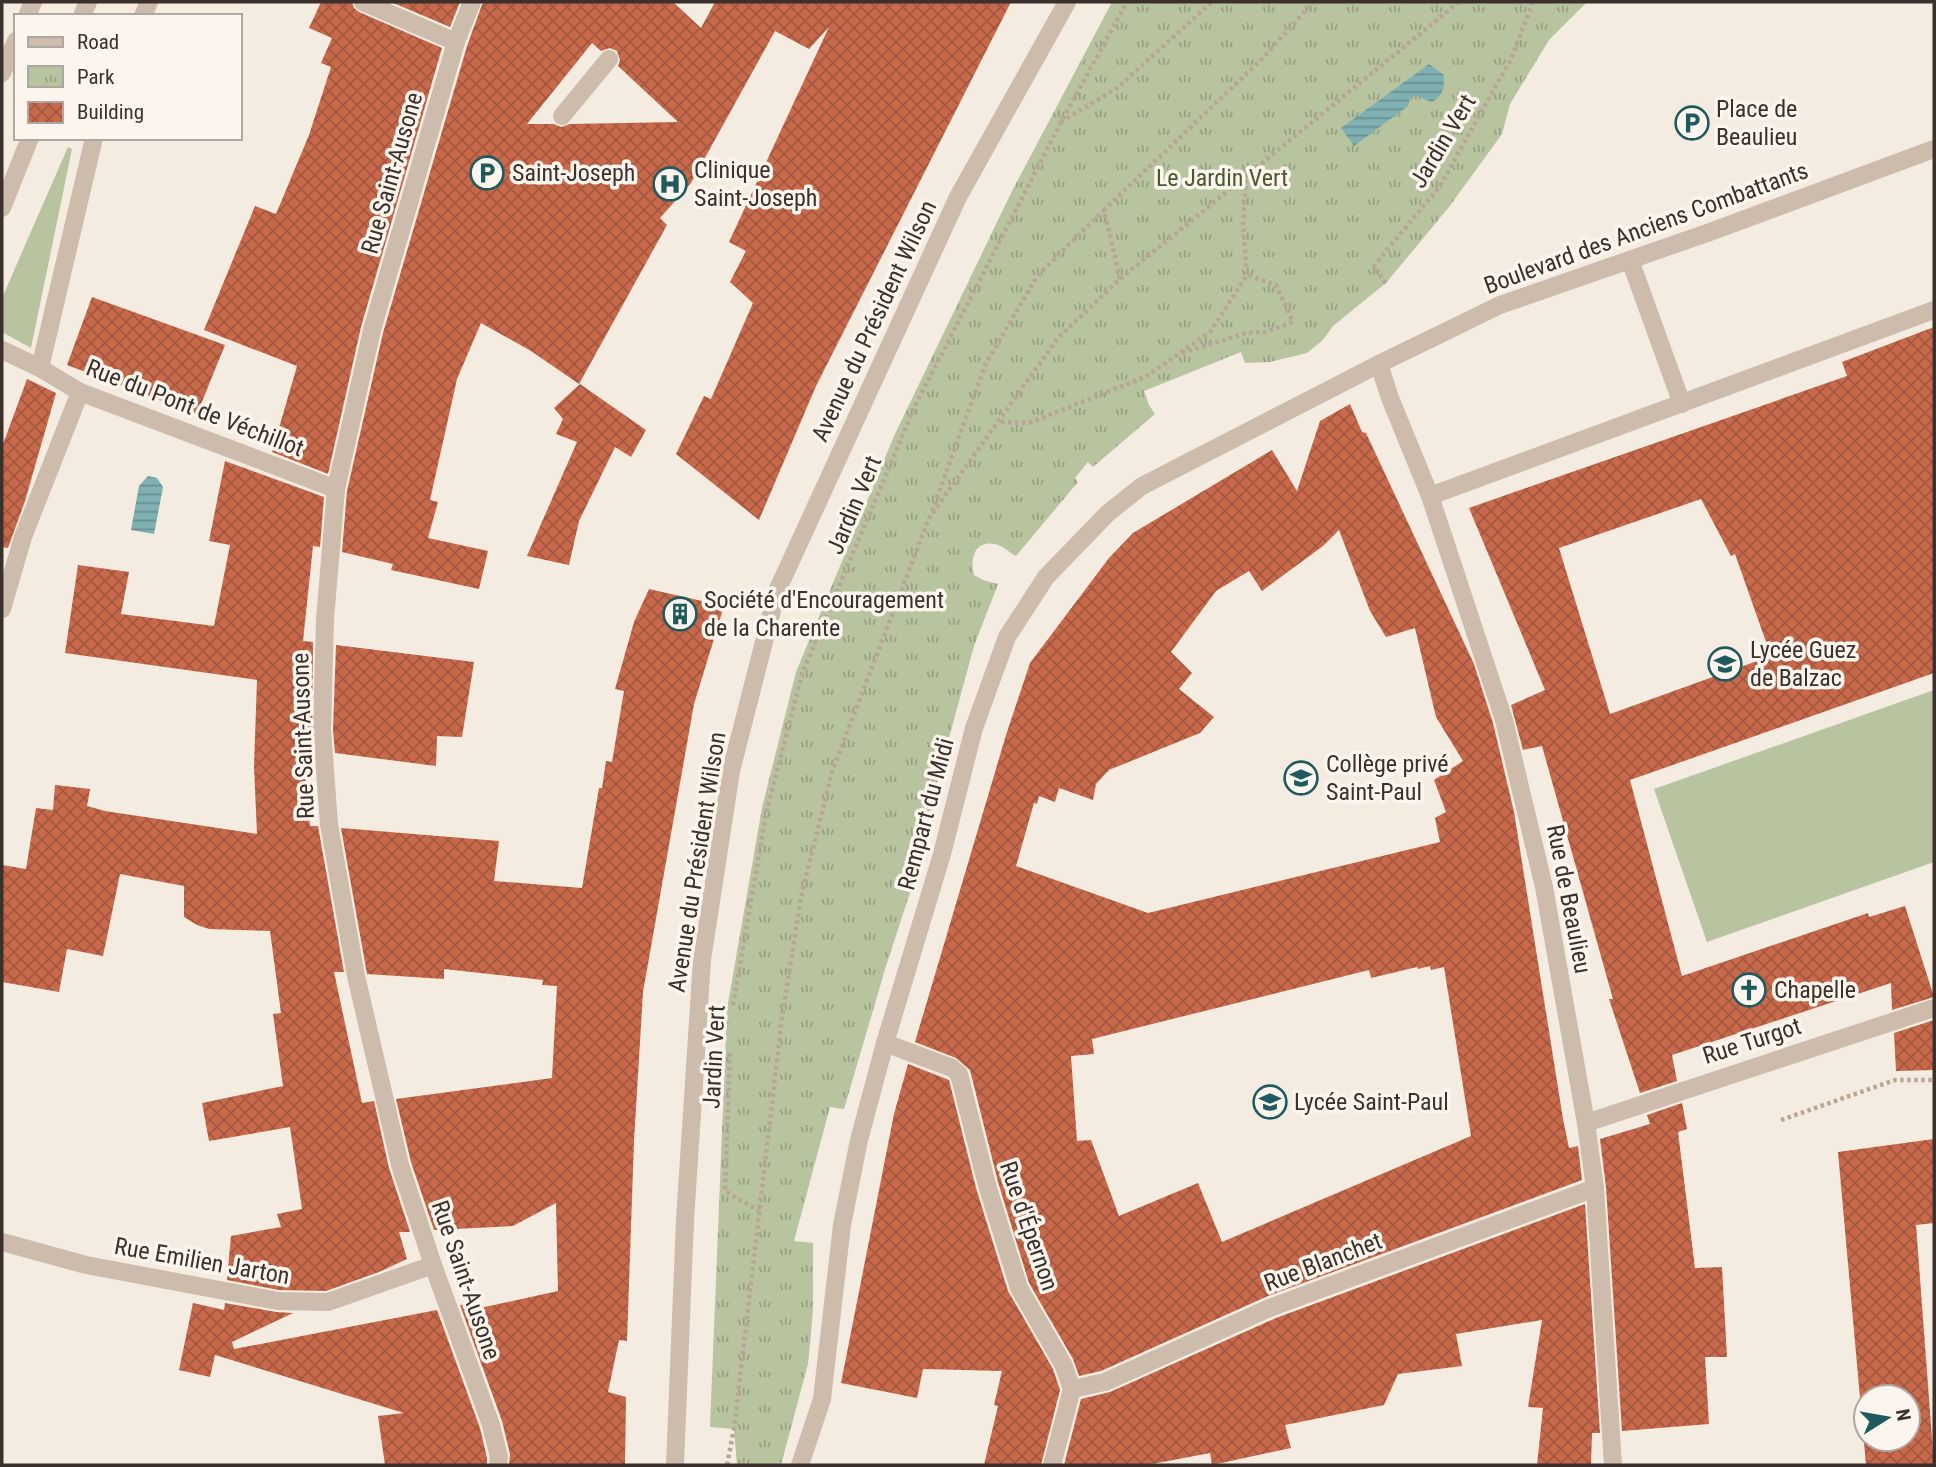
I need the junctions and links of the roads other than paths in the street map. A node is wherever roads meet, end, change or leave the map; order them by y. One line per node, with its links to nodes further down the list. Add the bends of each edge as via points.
1 (363, 2): 4 (street)
2 (472, 2): 4 (street, Rue Saint-Ausone)
3 (1067, 2): 31 (street, Avenue du Président Wilson, via 958,197 777,591 731,771 702,960)
4 (456, 42): 20 (street, Rue Saint-Ausone, via 372,330)
5 (14, 46): 7 (street)
6 (609, 59): 8 (street)
7 (2, 73)
8 (562, 116)
9 (29, 140): 12 (street)
10 (94, 140): 17 (street)
11 (1934, 149): 13 (street, Boulevard des Anciens Combattants)
12 (2, 208)
13 (1630, 260): 16 (street, Boulevard des Anciens Combattants, via 1500,305); 19 (street)
14 (1934, 310): 19 (street)
15 (2, 350): 17 (street, Rue du Pont de Véchillot)
16 (1379, 364): 21 (street, Rue de Beaulieu); 24 (street, Rempart du Midi, via 1142,486 1108,513 1046,577 1007,637 974,728 942,855)
17 (40, 368): 18 (street, Rue du Pont de Véchillot)
18 (80, 392): 20 (street, Rue du Pont de Véchillot); 22 (street, via 23,537)
19 (1682, 404): 21 (street)
20 (336, 489): 28 (street, Rue Saint-Ausone, via 323,702 329,824 356,976 401,1165)
21 (1430, 496): 25 (street, Rue de Beaulieu, via 1504,720 1544,887)
22 (2, 609)
23 (1934, 1008): 25 (street, Rue Turgot)
24 (885, 1043): 29 (street, Rue d'Épernon, via 959,1074 1019,1288 1063,1364); 32 (street, Rempart du Midi, via 842,1225 822,1399)
25 (1586, 1123): 26 (street, Rue de Beaulieu)
26 (1595, 1188): 29 (street, Rue Blanchet, via 1272,1307 1105,1382); 34 (street, Rue de Beaulieu)
27 (2, 1242): 28 (street, Rue Emilien Jarton, via 86,1265 278,1301 328,1302)
28 (433, 1265): 30 (street, Rue Saint-Ausone, via 491,1424)
29 (1072, 1389): 33 (street)
30 (498, 1465)
31 (675, 1465)
32 (800, 1465)
33 (1052, 1465)
34 (1613, 1465)

